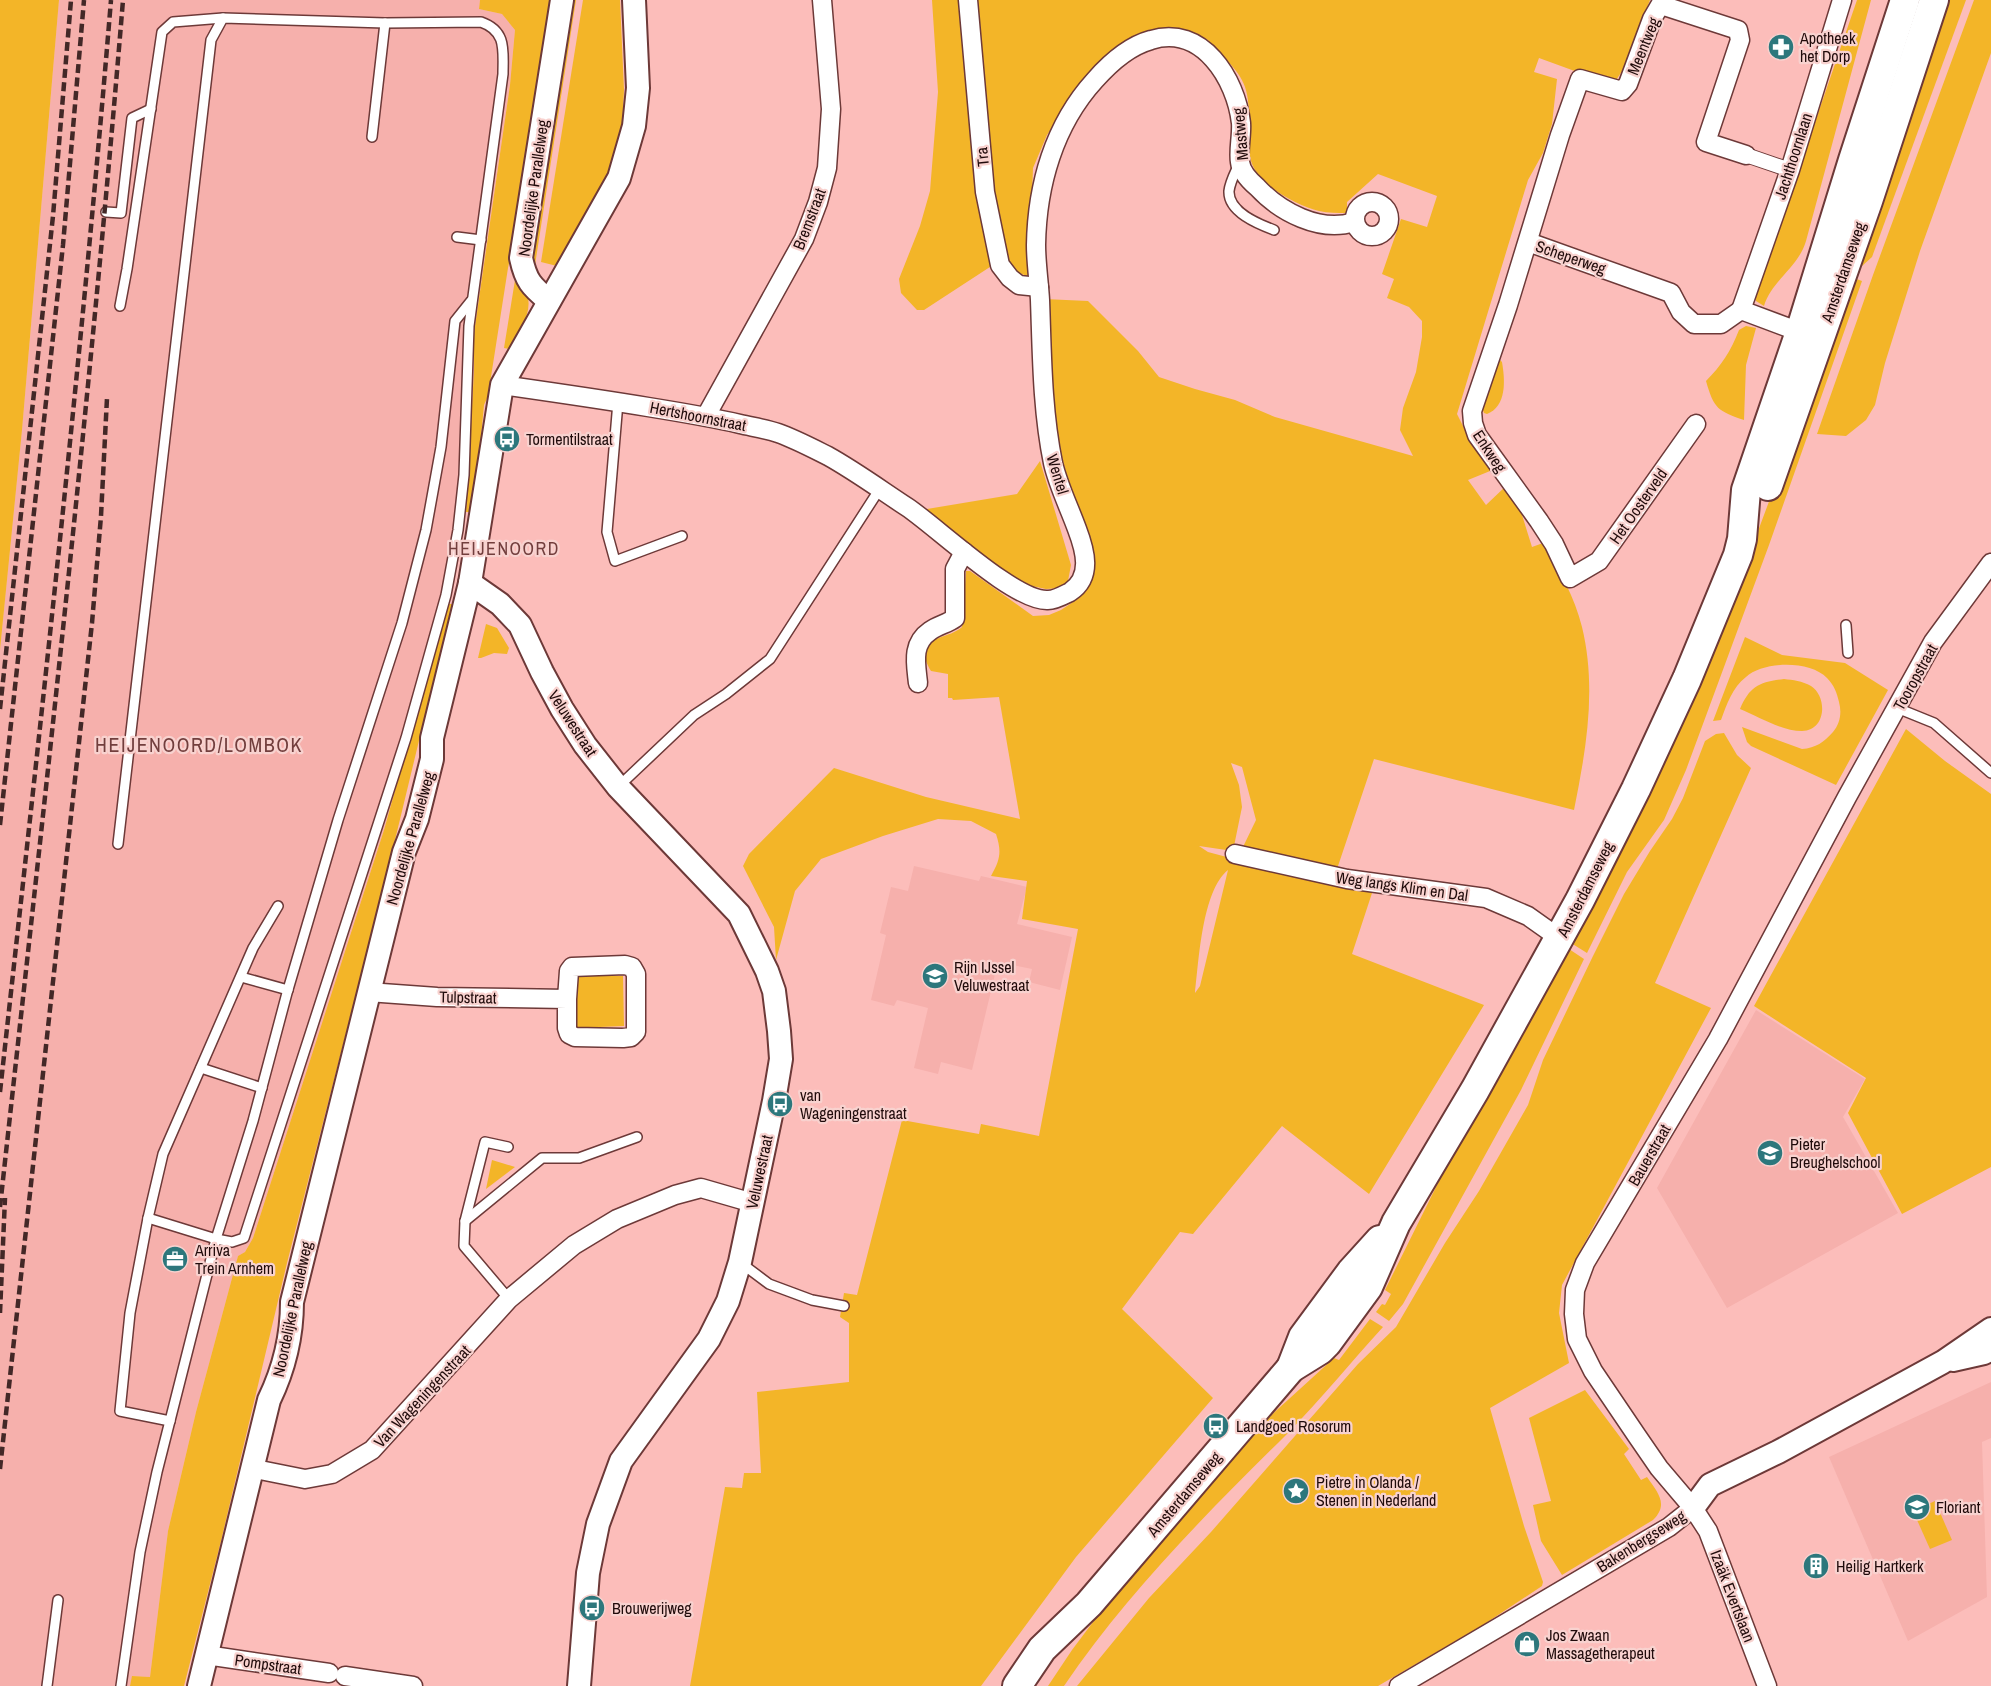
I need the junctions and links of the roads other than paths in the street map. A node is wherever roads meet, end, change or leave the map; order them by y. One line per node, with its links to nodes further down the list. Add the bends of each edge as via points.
1 (562, 0): 26 (street, Noordelijke Parallelweg, via 521,258 525,277)
2 (634, 0): 26 (street, via 638,88 634,126 621,174)
3 (822, 0): 32 (street, Bremstraat, via 831,109 826,168 818,202 804,239)
4 (968, 0): 24 (street, Tra, via 985,192 1000,265 1019,285)
5 (1842, 0): 17 (street, Jachthoornlaan)
6 (1905, 0): 29 (main road, Amsterdamseweg)
7 (1934, 0): 29 (main road, Amsterdamseweg, via 1868,201)
8 (1662, 2): 11 (street, Meentweg, via 1622,91); 15 (street, via 1738,30 1740,40 1706,142)
9 (223, 18): 10 (lane); 12 (lane, via 173,22 162,32); 48 (lane, via 211,40)
10 (385, 23): 14 (lane); 22 (lane, via 481,22 500,35 503,74)
11 (1580, 79): 23 (street, Scheperweg)
12 (152, 109): 18 (lane, via 132,118 121,213); 27 (lane)
13 (1064, 124): 16 (street, Mastweg, via 1109,64 1153,39 1187,39 1218,63 1232,88 1241,121); 24 (street, Wentel, via 1050,155 1040,204 1036,245)
14 (372, 137)
15 (1746, 155): 17 (street)
16 (1240, 162): 19 (street, Mastweg, via 1248,179 1270,202 1305,220 1343,226); 20 (lane, via 1229,192 1231,200 1235,208 1257,224)
17 (1790, 170): 28 (street, Jachthoornlaan)
18 (106, 212)
19 (1354, 222)
20 (1274, 230)
21 (457, 237): 22 (lane)
22 (481, 240): 25 (lane)
23 (1528, 242): 28 (street, Scheperweg, via 1671,293 1681,312 1694,324 1721,324); 39 (street, Enkweg, via 1478,390 1473,423 1477,435 1554,544)
24 (1039, 287): 37 (street, Wentel, via 1040,354 1049,441 1054,468 1085,551 1085,571 1078,585 1066,595 1048,600 1023,595)
25 (473, 299): 35 (lane, via 464,475); 53 (lane, via 455,321 441,447 426,530 402,623)
26 (549, 301): 30 (street, Noordelijke Parallelweg)
27 (120, 306)
28 (1741, 310): 29 (street)
29 (1810, 335): 51 (main road, Amsterdamseweg, via 1746,490 1738,555 1687,679 1636,789)
30 (502, 385): 31 (street, Hertshoornstraat); 35 (street, Noordelijke Parallelweg)
31 (618, 402): 32 (street, Hertshoornstraat); 36 (lane, via 607,532 615,561)
32 (706, 416): 34 (street, Hertshoornstraat, via 776,432 829,457)
33 (1696, 424): 39 (street, Het Oosterveld, via 1599,561)
34 (879, 490): 37 (street, Wentel); 46 (lane, via 770,659 694,715)
35 (468, 533): 40 (street, Noordelijke Parallelweg); 63 (lane, via 244,1238 232,1242)
36 (682, 536)
37 (964, 552): 43 (street, via 955,569 955,618 921,639 915,654)
38 (1991, 563): 44 (street, Tooropstraat, via 1934,642)
39 (1570, 578)
40 (470, 583): 46 (street, Veluwestraat, via 500,604 520,625 562,709); 54 (street, Noordelijke Parallelweg, via 432,738 432,759)
41 (1846, 625): 42 (lane)
42 (1848, 653)
43 (918, 683)
44 (1897, 708): 45 (lane, via 1934,723); 47 (street, Tooropstraat)
45 (1991, 773)
46 (618, 787): 60 (street, Veluwestraat, via 739,914 774,991 781,1059)
47 (1847, 796): 72 (street, Bauerstraat, via 1718,1040 1586,1263 1575,1290 1578,1339 1593,1371 1659,1468)
48 (118, 844)
49 (1235, 854): 51 (street, Weg langs Klim en Dal, via 1347,879 1486,898 1528,916)
50 (278, 906): 52 (lane)
51 (1559, 938): 74 (main road, Amsterdamseweg, via 1396,1222 1368,1287 1327,1343 1291,1368)
52 (241, 977): 53 (lane); 56 (lane)
53 (288, 990): 57 (lane)
54 (368, 992): 55 (street, Tulpstraat); 71 (street, Noordelijke Parallelweg, via 292,1302 292,1324 284,1359)
55 (567, 999): 55 (street, via 572,967 632,967 636,974 636,1032 623,1038 575,1037 567,1028)
56 (201, 1068): 57 (lane); 61 (lane, via 163,1154)
57 (262, 1088): 63 (lane)
58 (637, 1137): 62 (lane, via 579,1158 542,1158)
59 (508, 1147): 62 (lane, via 485,1142)
60 (753, 1203): 64 (street, Veluwestraat); 65 (street, Van Wageningenstraat, via 701,1188 675,1196 617,1219 574,1245)
61 (148, 1218): 63 (lane); 70 (lane, via 130,1312 120,1410)
62 (465, 1221): 65 (lane, via 464,1246)
63 (216, 1239): 70 (lane)
64 (740, 1262): 66 (lane, via 770,1284 812,1300); 80 (street, Veluwestraat, via 728,1301 709,1339 621,1461 598,1524 588,1573)
65 (509, 1299): 71 (street, Van Wageningenstraat, via 372,1450 332,1474 305,1479 260,1470)
66 (844, 1306)
67 (1991, 1329): 69 (street, Bakenbergseweg)
68 (1991, 1349): 69 (street, Bakenbergseweg)
69 (1943, 1362): 72 (street, Bakenbergseweg, via 1710,1485)
70 (170, 1421): 77 (lane, via 140,1552)
71 (251, 1472): 75 (street, Noordelijke Parallelweg)
72 (1693, 1508): 83 (street, Bakenbergseweg, via 1669,1527); 84 (street, Izaäk Evertslaan, via 1708,1531)
73 (58, 1600): 76 (lane)
74 (1075, 1618): 81 (main road, Amsterdamseweg, via 1042,1649); 82 (main road, Amsterdamseweg)
75 (206, 1655): 78 (street, Noordelijke Parallelweg); 79 (street, Pompstraat)
76 (47, 1686)
77 (121, 1686)
78 (199, 1686)
79 (413, 1686)
80 (579, 1686)
81 (1017, 1686)
82 (1038, 1686)
83 (1399, 1686)
84 (1767, 1686)

